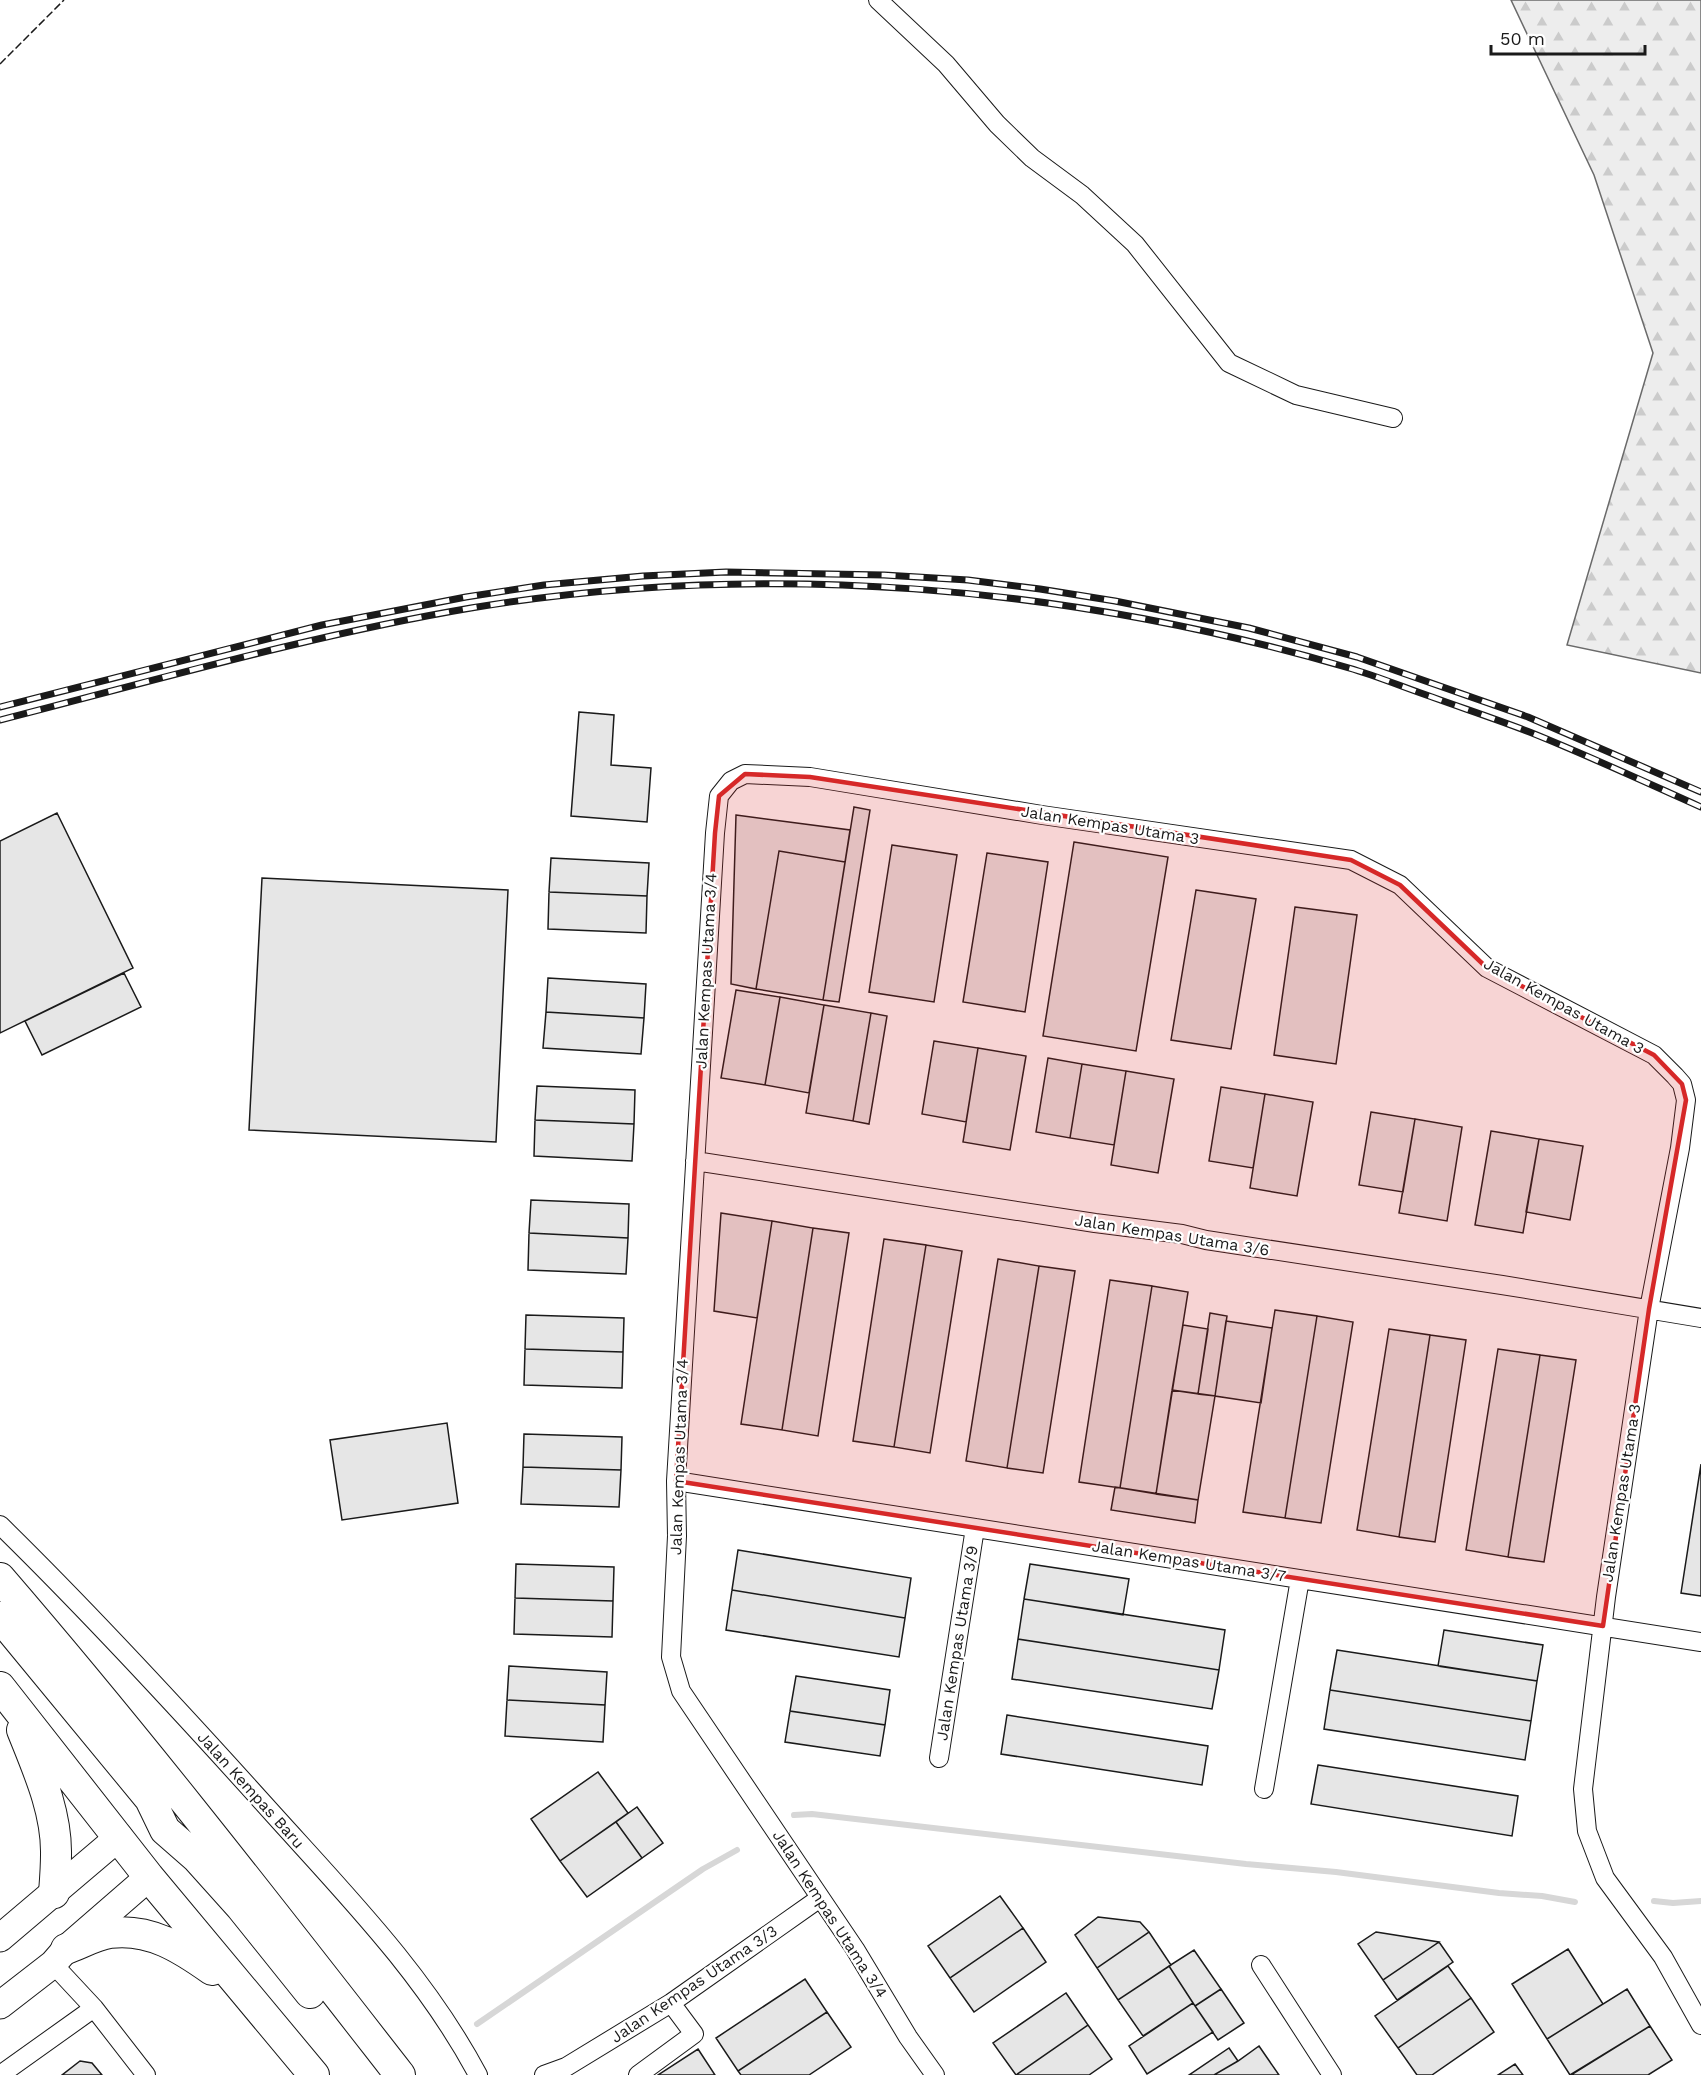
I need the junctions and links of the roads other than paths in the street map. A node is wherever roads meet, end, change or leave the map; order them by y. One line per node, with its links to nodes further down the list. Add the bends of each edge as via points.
1 (879, 0): 2 (street, via 946,64 1032,158 1082,195 1135,244 1229,363 1296,395)
2 (1393, 418)
3 (745, 774): 4 (street, Jalan Kempas Utama 3/4, via 719,796); 5 (street, Jalan Kempas Utama 3, via 810,777 1351,860 1400,885 1487,968 1654,1055 1682,1084 1686,1100 1680,1148)
4 (695, 1161): 5 (street, Jalan Kempas Utama 3/6); 7 (street, Jalan Kempas Utama 3/4)
5 (1649, 1309): 6 (street, Jalan Kempas Utama 3/6); 13 (street, Jalan Kempas Utama 3)
6 (1701, 1318)
7 (676, 1481): 9 (street, Jalan Kempas Utama 3/7); 22 (street, Jalan Kempas Utama 3/4, via 671,1657 681,1691)
8 (0, 1525): 31 (street, Jalan Kempas Baru, via 86,1610 378,1930 429,1995)
9 (975, 1528): 11 (street, Jalan Kempas Utama 3/7); 16 (street, Jalan Kempas Utama 3/9)
10 (0, 1578): 37 (main road, via 203,1821)
11 (1300, 1579): 13 (street, Jalan Kempas Utama 3/7); 17 (street)
12 (0, 1617): 18 (main road, via 150,1799)
13 (1603, 1626): 14 (street, Jalan Kempas Utama 3/7); 30 (street, Jalan Kempas Utama 3, via 1583,1789 1587,1831 1605,1878 1663,1957)
14 (1701, 1642)
15 (5, 1694): 19 (main road); 21 (main road, via 41,1775 52,1816 57,1853)
16 (939, 1758)
17 (1263, 1789)
18 (165, 1830): 19 (main road); 20 (main road); 36 (main road, via 197,1858 241,1907)
19 (119, 1837): 20 (main road); 21 (main road)
20 (149, 1877): 24 (main road); 26 (main road)
21 (54, 1893): 23 (main road)
22 (820, 1898): 27 (street, Jalan Kempas Utama 3/3); 42 (street, Jalan Kempas Utama 3/4)
23 (0, 1938)
24 (60, 1956): 26 (main road, via 109,1933 143,1933 180,1947); 28 (main road); 29 (street)
25 (1261, 1965): 43 (street)
26 (244, 1992): 35 (main road)
27 (671, 2003): 32 (street, Jalan Kempas Utama 3/3); 41 (street, via 694,2034)
28 (0, 2005)
29 (94, 2008): 33 (street); 34 (street)
30 (1701, 2025)
31 (467, 2054): 38 (street, Jalan Kempas Baru); 39 (street)
32 (562, 2071): 40 (street, Jalan Kempas Utama 3/3)
33 (0, 2075)
34 (146, 2075)
35 (314, 2075)
36 (377, 2075)
37 (400, 2075)
38 (478, 2075)
39 (493, 2075)
40 (544, 2075)
41 (638, 2075)
42 (935, 2075)
43 (1332, 2075)

